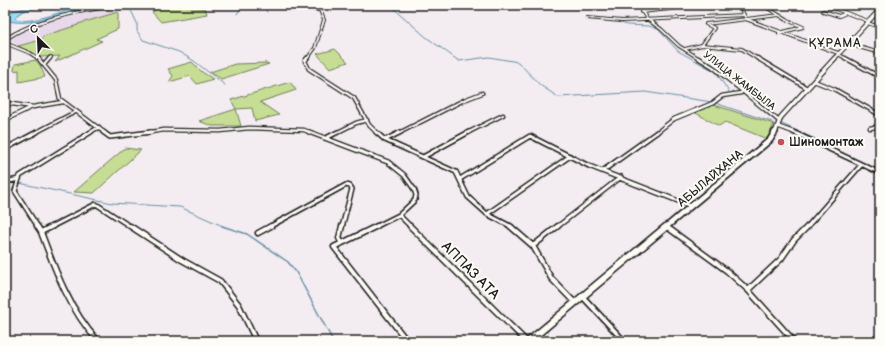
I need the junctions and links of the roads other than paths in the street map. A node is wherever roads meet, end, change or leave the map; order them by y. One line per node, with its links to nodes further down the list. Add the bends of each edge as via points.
1 (120, 5): 8 (street)
2 (312, 5): 42 (street, via 315,10 320,10 324,17 315,48 306,58 305,64 354,98)
3 (638, 5): 11 (street, УЛИЦА ЖАМБЫЛА)
4 (706, 5): 11 (street)
5 (745, 5): 13 (street, via 742,11)
6 (763, 5): 14 (street)
7 (825, 5): 12 (street)
8 (115, 6): 22 (street, via 35,25 12,33)
9 (880, 10): 15 (main road, АБЫЛАЙХАНА)
10 (823, 11): 12 (street, via 839,16)
11 (641, 12): 18 (street, УЛИЦА ЖАМБЫЛА)
12 (846, 13): 19 (street)
13 (744, 15): 17 (street); 18 (street)
14 (779, 15): 17 (street); 21 (street, via 803,27)
15 (877, 16): 19 (main road, АБЫЛАЙХАНА)
16 (587, 18): 18 (street)
17 (746, 19): 21 (street); 24 (street, via 706,24 714,28)
18 (647, 20): 25 (street, УЛИЦА ЖАМБЫЛА)
19 (868, 22): 20 (street); 23 (main road, АБЫЛАЙХАНА)
20 (880, 28)
21 (779, 33): 26 (street)
22 (5, 41): 29 (street, via 35,56)
23 (848, 44): 26 (main road, АБЫЛАЙХАНА); 27 (street)
24 (702, 45): 25 (street); 32 (street, via 742,49)
25 (685, 50): 33 (street, УЛИЦА ЖАМБЫЛА, via 714,67)
26 (838, 53): 30 (street); 31 (main road, АБЫЛАЙХАНА)
27 (880, 53)
28 (51, 57): 29 (street)
29 (44, 65): 35 (street, via 49,75 56,80)
30 (880, 77)
31 (814, 82): 32 (main road, АБЫЛАЙХАНА); 40 (street, via 834,89)
32 (807, 88): 43 (main road, АБЫЛАЙХАНА, via 784,113)
33 (742, 92): 43 (street, УЛИЦА ЖАМБЫЛА); 53 (street, via 722,96 713,103 674,119)
34 (482, 93): 48 (street)
35 (62, 102): 37 (street); 38 (street)
36 (5, 103): 37 (street)
37 (32, 107): 41 (street)
38 (76, 112): 45 (street); 49 (street)
39 (503, 115): 51 (street)
40 (880, 115)
41 (5, 120)
42 (367, 120): 47 (street, via 356,122); 48 (street, via 376,134)
43 (778, 124): 52 (street, УЛИЦА ЖАМБЫЛА); 59 (main road, АБЫЛАЙХАНА, via 770,140)
44 (880, 126): 46 (street)
45 (99, 127): 47 (street, via 110,137 164,130 278,128 304,130); 56 (street)
46 (870, 128)
47 (326, 138): 61 (street, via 388,162 404,175 416,195 415,200)
48 (385, 140): 51 (street)
49 (5, 149)
50 (570, 156): 53 (street); 57 (street, via 530,136); 60 (street)
51 (423, 157): 57 (street, via 456,172)
52 (861, 165): 54 (street, УЛИЦА ЖАМБЫЛА); 67 (street, via 794,240 781,259)
53 (604, 170): 55 (street)
54 (880, 173)
55 (621, 177): 59 (street); 66 (street)
56 (19, 179): 58 (street); 63 (street, via 15,191)
57 (460, 179): 60 (street, via 468,197)
58 (5, 182)
59 (692, 206): 62 (main road, АБЫЛАЙХАНА)
60 (488, 214): 66 (street, via 512,227)
61 (399, 215): 65 (street); 73 (street, АППАЗ АТА)
62 (667, 227): 67 (street, via 727,271); 68 (main road, АБЫЛАЙХАНА)
63 (40, 232): 70 (street, via 57,276 86,328); 71 (street, via 96,204 182,260 220,281 238,305)
64 (258, 233): 65 (street, via 346,185 352,189 339,238)
65 (341, 242): 72 (street, via 334,247)
66 (533, 246): 69 (street, via 551,278)
67 (748, 290): 75 (street)
68 (582, 296): 69 (main road, АБЫЛАЙХАНА); 74 (street)
69 (575, 303): 73 (main road, АБЫЛАЙХАНА)
70 (98, 341)
71 (256, 341)
72 (407, 341)
73 (528, 341)
74 (624, 341)
75 (794, 341)

